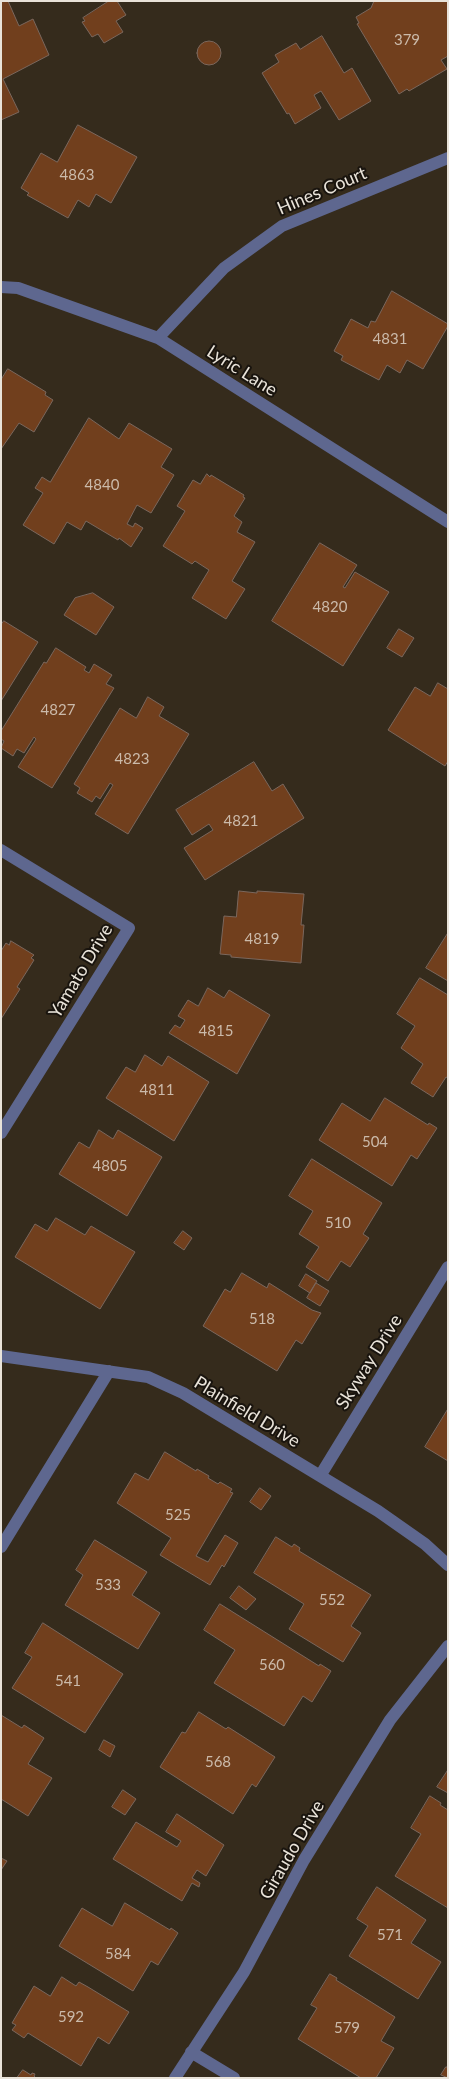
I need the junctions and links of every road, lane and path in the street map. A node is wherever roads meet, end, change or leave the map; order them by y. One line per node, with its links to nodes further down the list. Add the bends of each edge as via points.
1 (448, 158): 3 (street, Hines Court, via 282,226 224,268)
2 (1, 287): 3 (street, Lyric Lane, via 18,288)
3 (158, 338): 4 (street, Lyric Lane)
4 (448, 522)
5 (1, 850): 6 (street, Yamato Drive, via 129,928)
6 (1, 1133)
7 (448, 1267): 10 (street, Skyway Drive)
8 (1, 1356): 9 (street, Plainfield Drive)
9 (109, 1371): 10 (street, Plainfield Drive, via 148,1377 183,1393); 11 (street)
10 (320, 1476): 12 (street, Plainfield Drive, via 378,1511 425,1544)
11 (1, 1547)
12 (448, 1565)
13 (448, 1646): 14 (street, Giraudo Drive, via 390,1720 304,1860 244,1972)
14 (191, 2052): 15 (street, Giraudo Drive); 16 (street)
15 (175, 2078)
16 (234, 2078)

